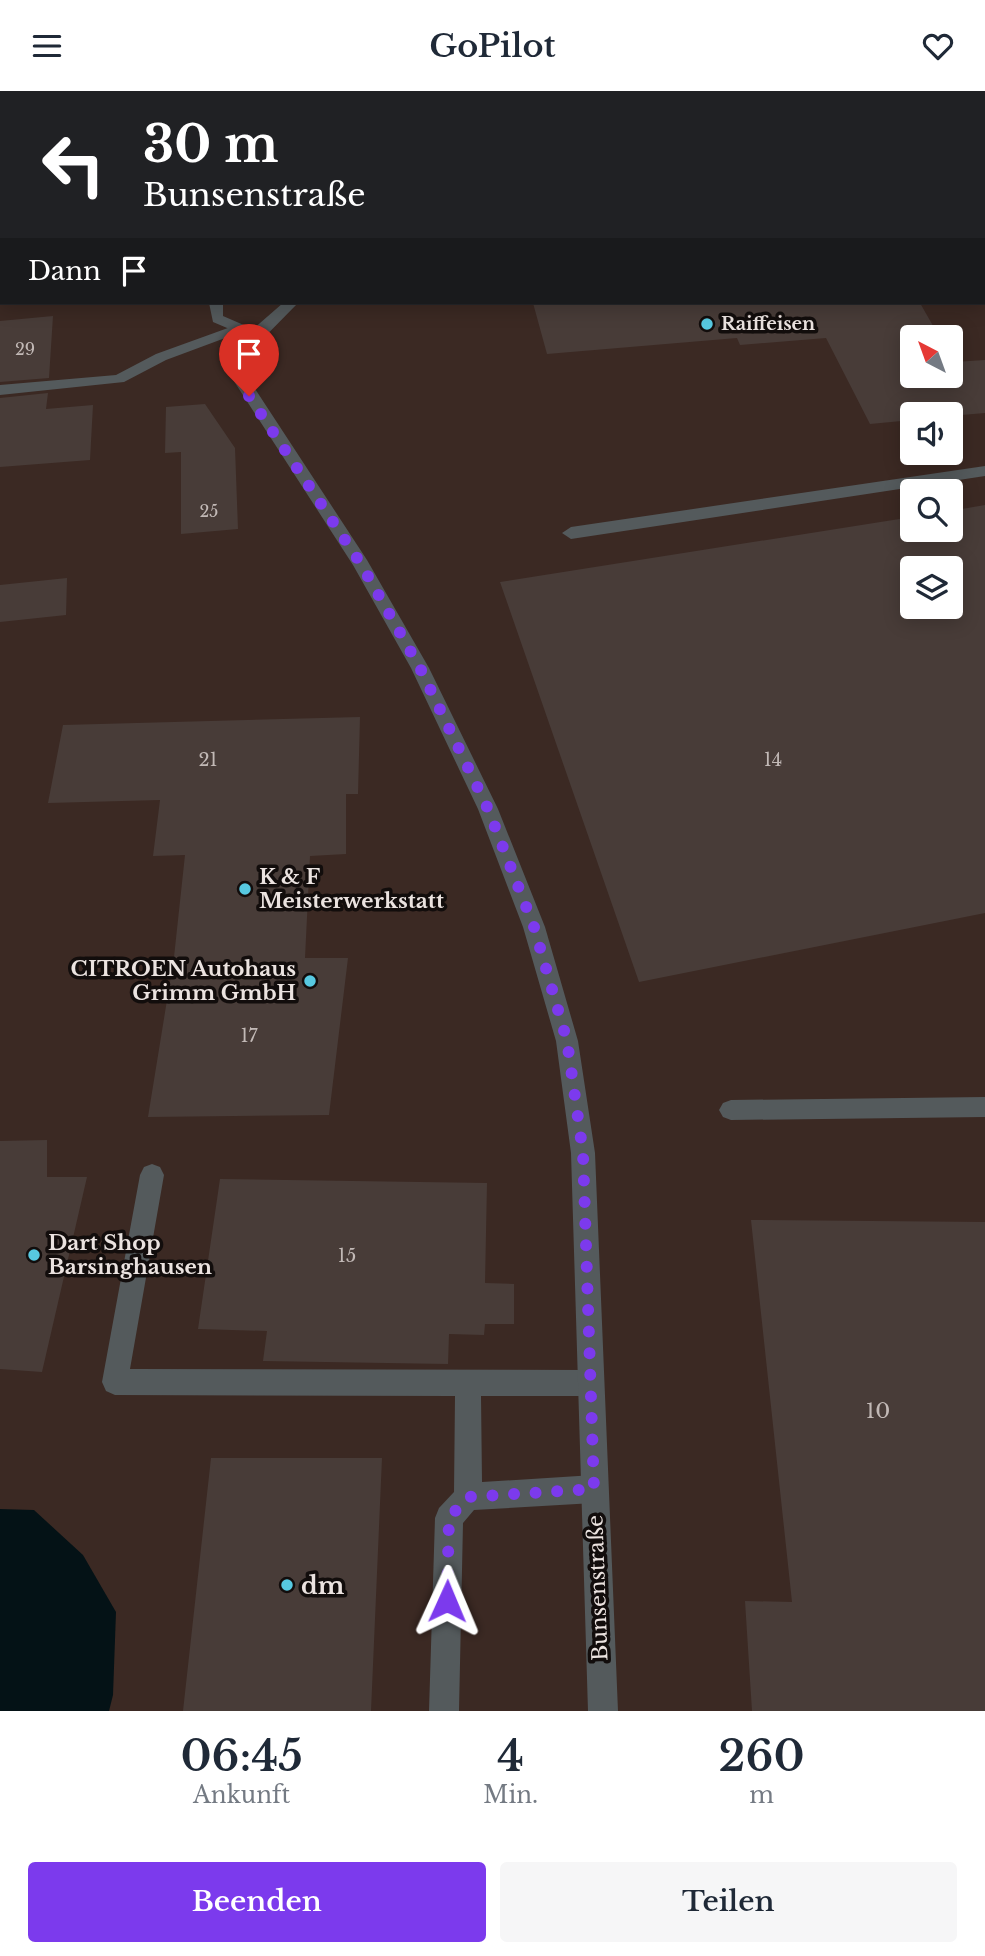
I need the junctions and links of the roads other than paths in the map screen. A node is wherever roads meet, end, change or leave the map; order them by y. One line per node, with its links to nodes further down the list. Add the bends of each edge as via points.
1 (216, 305): 3 (street, via 218,319)
2 (288, 305): 3 (street, Bunsenstraße)
3 (247, 332): 4 (street, via 161,357 119,379); 11 (street, Bunsenstraße, via 237,356 238,375 361,564 420,668 488,809 534,927 567,1041 583,1153)
4 (0, 390)
5 (985, 471): 6 (street)
6 (571, 533)
7 (985, 1107): 8 (street)
8 (731, 1110)
9 (152, 1175): 10 (street, via 115,1382)
10 (468, 1382): 11 (street); 13 (street)
11 (590, 1383): 12 (street, Bunsenstraße)
12 (594, 1489): 13 (street); 15 (street, Bunsenstraße)
13 (468, 1497): 14 (street, via 449,1518)
14 (444, 1711)
15 (603, 1711)

